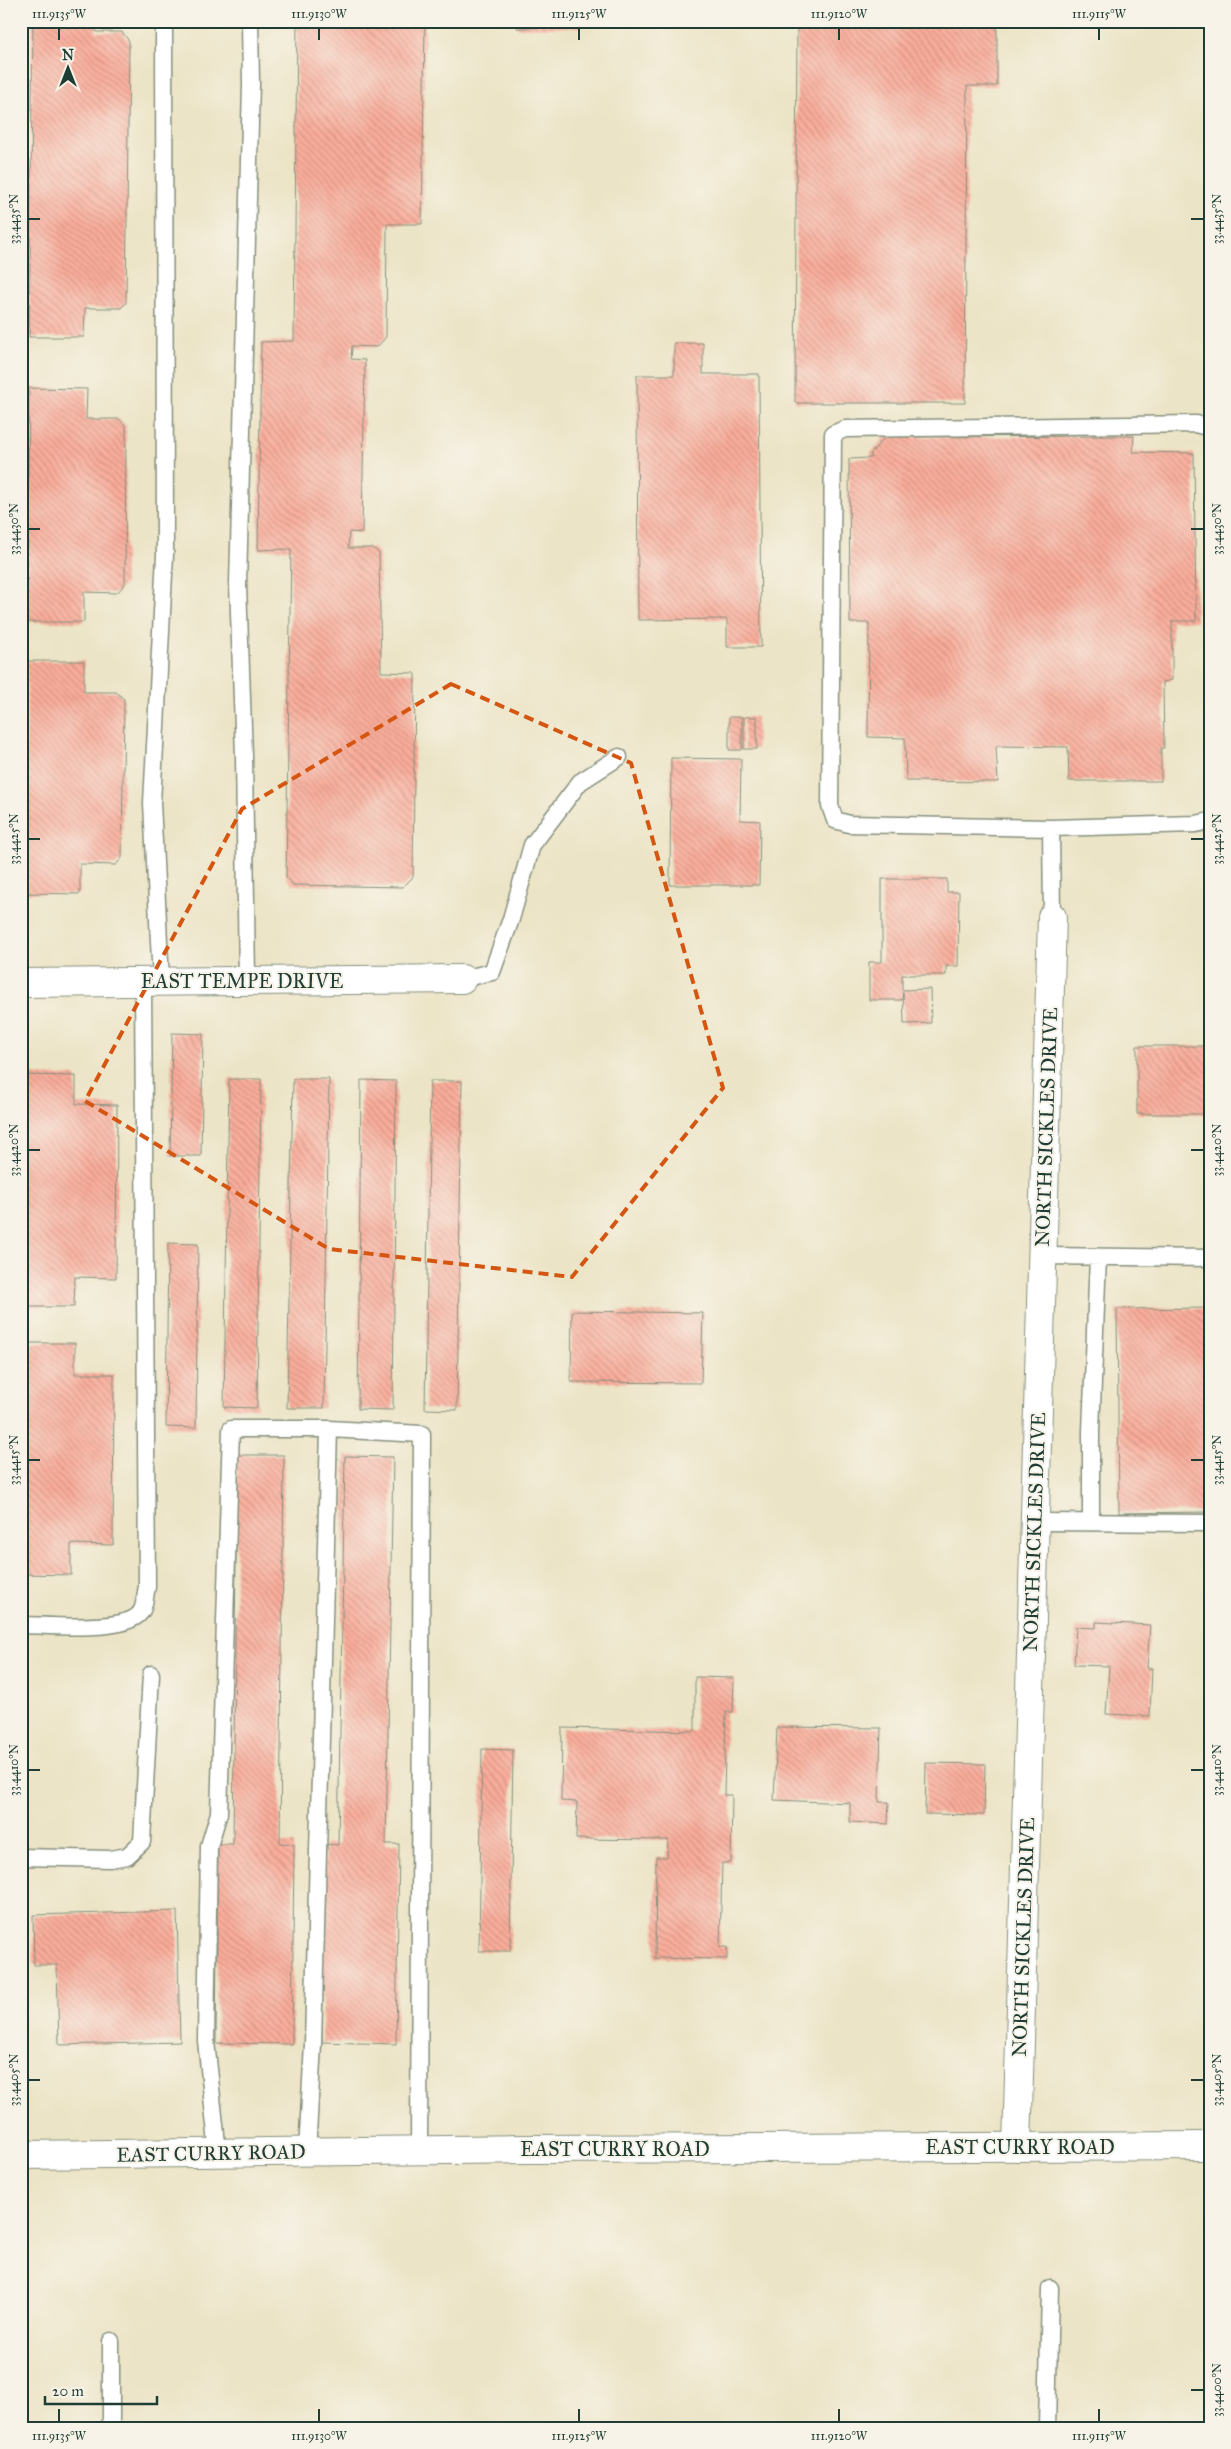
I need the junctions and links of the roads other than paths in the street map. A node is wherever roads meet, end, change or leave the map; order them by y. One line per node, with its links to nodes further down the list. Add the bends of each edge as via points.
1 (164, 21): 10 (lane, via 165,555 152,803)
2 (250, 21): 9 (lane, via 238,584)
3 (1210, 428): 6 (lane, via 1196,424 844,429 832,434 832,815 835,820 849,824)
4 (619, 757): 8 (lane, via 580,782 532,845 492,972)
5 (1210, 822): 6 (lane)
6 (1051, 828): 7 (lane)
7 (1052, 917): 12 (street, NORTH SICKLES DRIVE)
8 (462, 979): 9 (street, EAST TEMPE DRIVE)
9 (247, 981): 10 (street, EAST TEMPE DRIVE)
10 (152, 982): 11 (street, EAST TEMPE DRIVE); 19 (lane, via 147,1587 142,1611 128,1622 103,1626)
11 (21, 983)
12 (1042, 1256): 13 (lane); 16 (street, NORTH SICKLES DRIVE)
13 (1098, 1257): 14 (lane); 17 (lane)
14 (1210, 1258)
15 (329, 1429): 24 (lane, via 422,1434); 25 (lane, via 314,2024); 26 (lane, via 231,1429 219,1814 209,1846 206,2040)
16 (1034, 1522): 17 (lane); 23 (street, NORTH SICKLES DRIVE)
17 (1091, 1522): 18 (lane)
18 (1210, 1523)
19 (21, 1624)
20 (151, 1674): 21 (lane, via 142,1842 127,1856 110,1859)
21 (21, 1857)
22 (1210, 2146): 23 (street, EAST CURRY ROAD)
23 (1017, 2147): 24 (street, EAST CURRY ROAD)
24 (418, 2150): 25 (street, EAST CURRY ROAD)
25 (307, 2152): 26 (street, EAST CURRY ROAD)
26 (218, 2153): 27 (street, EAST CURRY ROAD)
27 (21, 2155)
28 (1050, 2288): 31 (lane)
29 (111, 2341): 30 (lane)
30 (111, 2428)
31 (1047, 2428)

